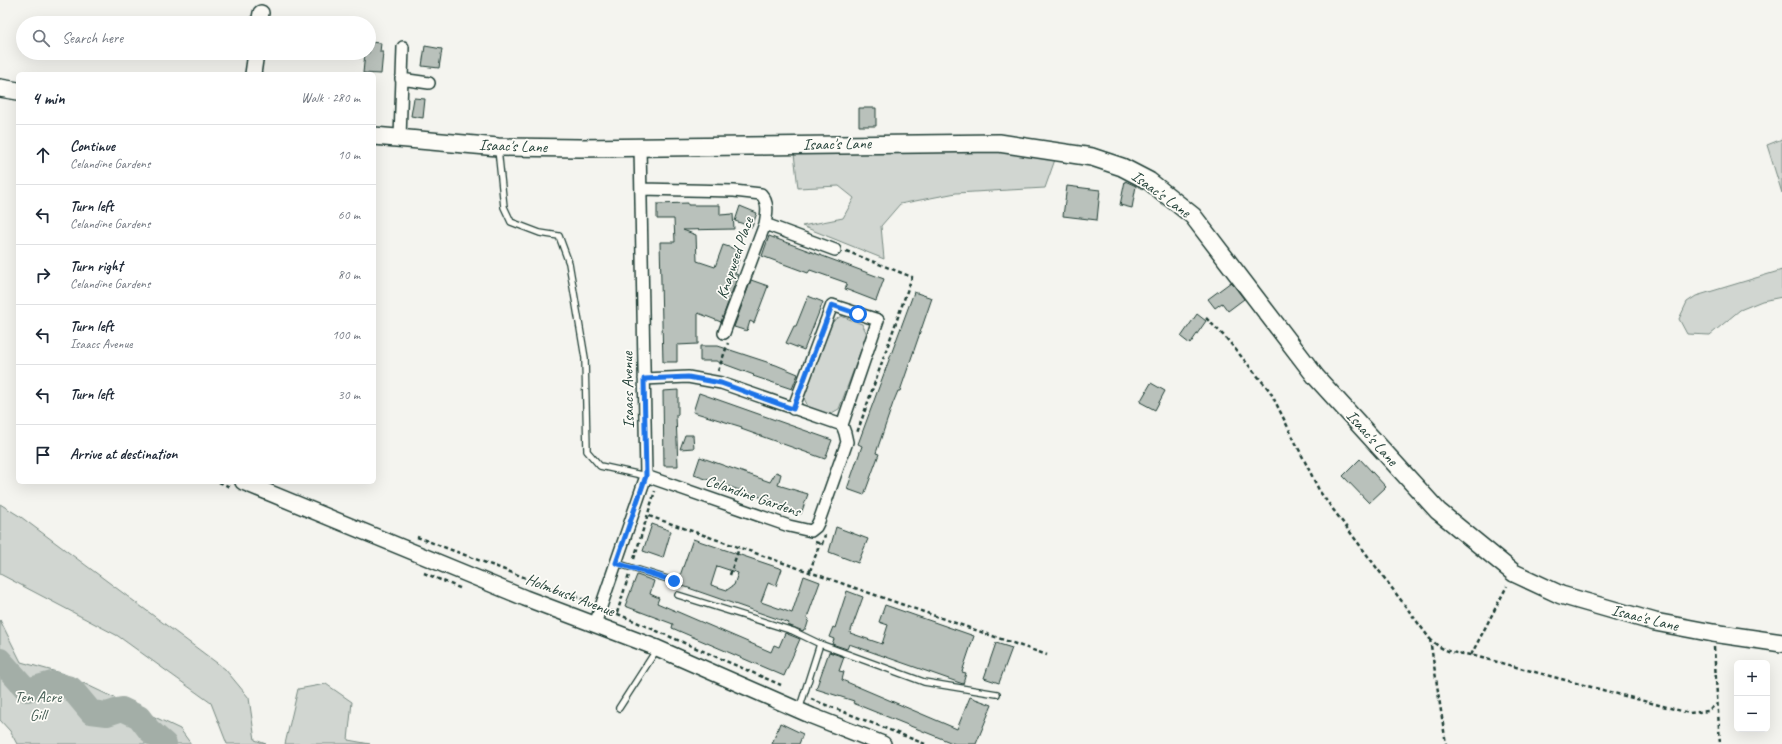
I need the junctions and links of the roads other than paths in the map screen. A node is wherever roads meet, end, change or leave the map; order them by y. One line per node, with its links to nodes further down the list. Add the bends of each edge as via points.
1 (403, 47): 4 (street)
2 (255, 60): 3 (street)
3 (253, 72)
4 (401, 80): 5 (street); 9 (street)
5 (429, 83)
6 (0, 88): 7 (main road)
7 (16, 91)
8 (376, 136): 9 (main road, Isaac's Lane)
9 (400, 138): 11 (main road, Isaac's Lane)
10 (640, 146): 11 (main road, Isaac's Lane); 12 (street, Isaacs Avenue); 25 (main road, Isaac's Lane, via 999,143 1092,157 1122,167 1149,181 1193,216 1321,383 1438,511 1514,573 1561,595 1655,622)
11 (498, 147): 19 (lane, via 504,207 511,222 540,233 559,236 569,263 585,358 587,451 600,466)
12 (641, 189): 13 (street, Knapweed Place, via 761,194 765,199 767,211); 16 (street, Isaacs Avenue)
13 (765, 224): 14 (street); 15 (street, Knapweed Place)
14 (835, 250)
15 (724, 333)
16 (644, 379): 17 (street, via 688,377 721,383); 19 (street, Isaacs Avenue)
17 (793, 409): 18 (street); 18 (street, via 832,305 852,311 878,320)
18 (842, 425): 19 (street, Celandine Gardens, via 847,442 819,521 811,530 789,526)
19 (646, 476): 21 (street, Isaacs Avenue)
20 (248, 484): 24 (street, Holmbush Avenue, via 525,598)
21 (616, 563): 22 (lane); 24 (street, Isaacs Avenue)
22 (674, 581)
23 (678, 595): 26 (lane, via 793,631)
24 (595, 624): 27 (street, Holmbush Avenue)
25 (1782, 643)
26 (820, 644): 28 (lane, via 924,682); 30 (lane)
27 (657, 648): 29 (lane); 30 (street, Holmbush Avenue)
28 (996, 694)
29 (619, 708)
30 (799, 710): 31 (street, Holmbush Avenue)
31 (882, 744)

